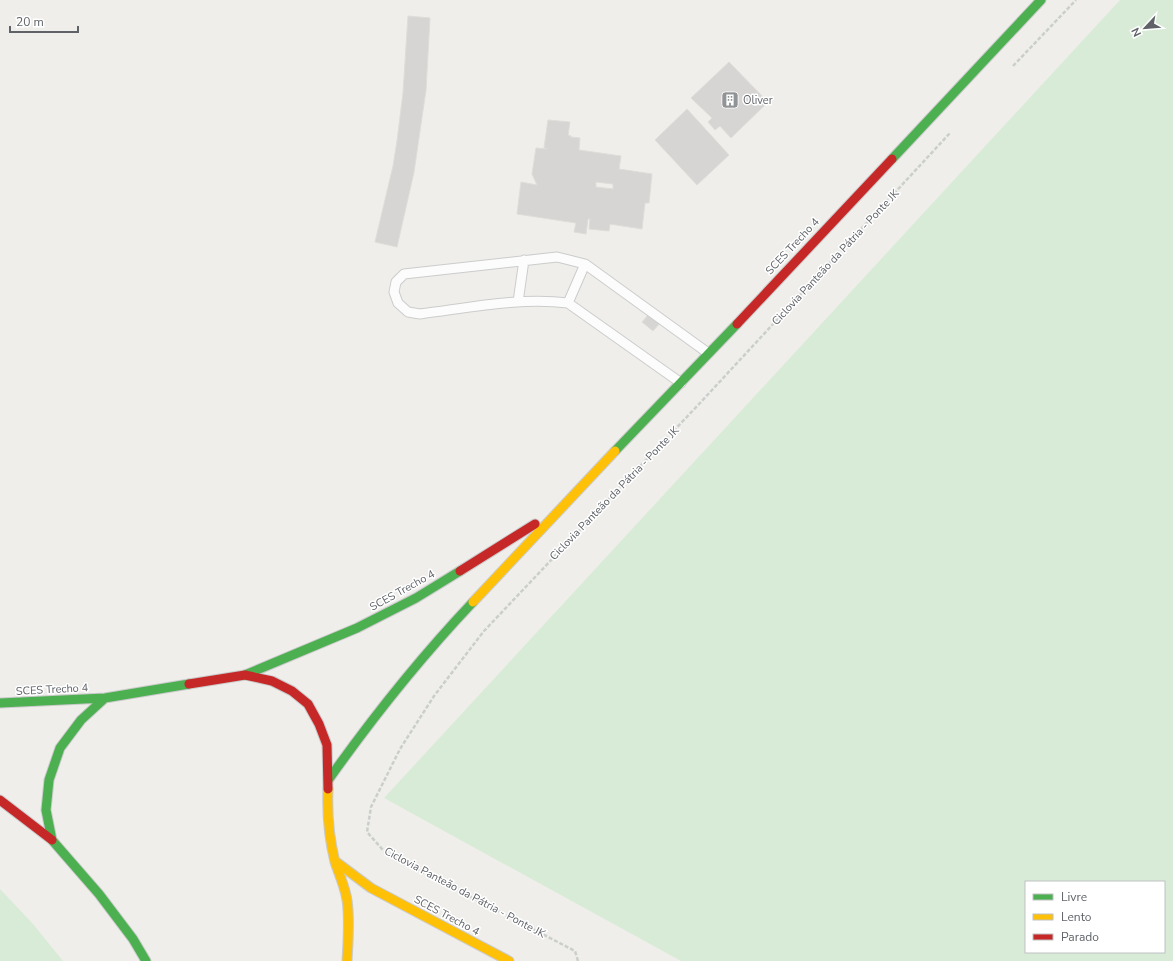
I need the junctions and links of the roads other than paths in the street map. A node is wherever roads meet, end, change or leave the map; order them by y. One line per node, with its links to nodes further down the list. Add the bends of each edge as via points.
1 (1041, 0): 6 (street, SCES Trecho 4)
2 (524, 260): 3 (lane, via 557,256); 4 (lane); 4 (lane, via 404,274 396,282 394,292 398,303 408,312 420,314)
3 (585, 264): 5 (lane); 6 (lane)
4 (518, 302): 5 (lane)
5 (568, 303): 7 (lane)
6 (708, 354): 7 (street, SCES Trecho 4)
7 (680, 382): 8 (street, SCES Trecho 4)
8 (560, 508): 9 (street, SCES Trecho 4, via 409,601 357,628); 12 (street, SCES Trecho 4, via 451,625 363,731)
9 (245, 675): 10 (street, SCES Trecho 4); 12 (street, via 272,681 292,690 308,704 327,745)
10 (105, 698): 11 (street, SCES Trecho 4); 14 (street, via 81,720 60,748 49,780 46,810)
11 (0, 702)
12 (329, 779): 15 (street, via 327,809)
13 (0, 800): 14 (street)
14 (52, 840): 16 (street, via 99,894)
15 (335, 862): 17 (street, via 347,899); 18 (street, SCES Trecho 4, via 372,888)
16 (146, 961)
17 (347, 961)
18 (509, 961)

